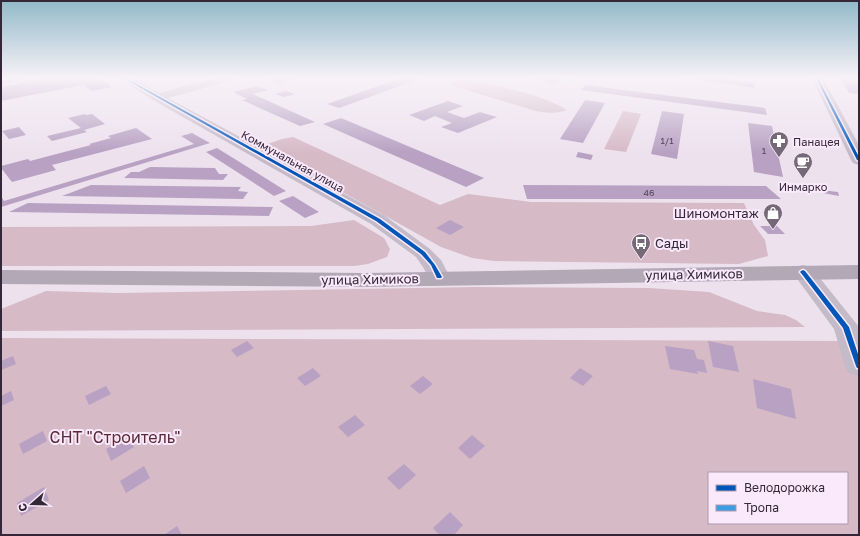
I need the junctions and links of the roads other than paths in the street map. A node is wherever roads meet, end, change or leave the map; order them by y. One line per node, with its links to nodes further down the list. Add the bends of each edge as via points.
1 (168, 103): 7 (street, Коммунальная улица, via 378,220 423,253)
2 (830, 103): 3 (street)
3 (859, 160)
4 (803, 272): 5 (main road, улица Химиков); 7 (main road, улица Химиков); 8 (street, via 846,327)
5 (859, 272)
6 (1, 277): 7 (main road, улица Химиков, via 356,280)
7 (439, 277)
8 (859, 366)

